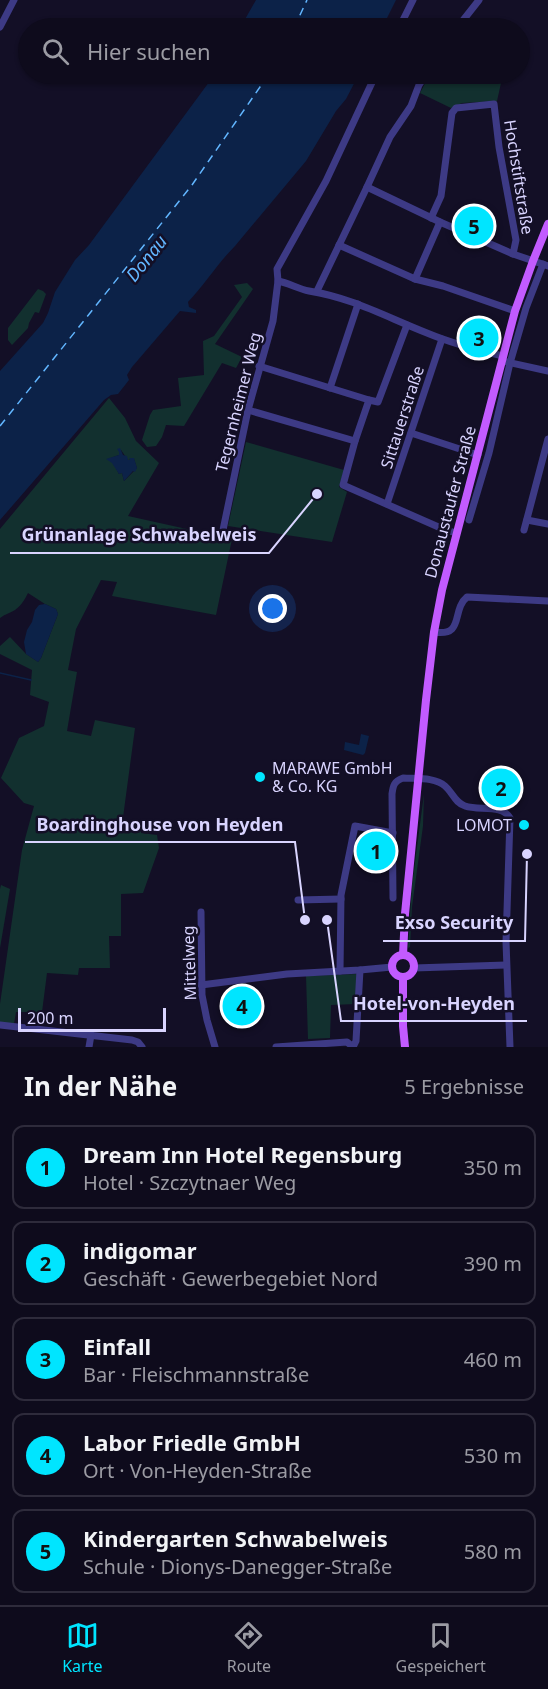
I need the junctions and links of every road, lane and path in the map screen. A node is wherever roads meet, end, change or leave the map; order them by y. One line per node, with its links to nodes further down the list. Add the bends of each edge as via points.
1 (14, 0): 6 (street)
2 (413, 0): 4 (street)
3 (479, 0): 5 (street)
4 (404, 18)
5 (465, 18)
6 (0, 27)
7 (371, 84): 18 (street, Tegernheimer Weg, via 326,181 279,263)
8 (420, 84): 9 (street)
9 (367, 187): 10 (street); 13 (street)
10 (431, 218): 11 (street); 14 (street, Hochstiftstraße, via 441,196 452,113 461,106 494,104 516,240)
11 (440, 222): 14 (street); 17 (street)
12 (548, 224): 15 (main road, Donaustaufer Straße)
13 (339, 245): 17 (street); 19 (street)
14 (513, 254): 15 (street)
15 (533, 261): 16 (street); 21 (main road, Donaustaufer Straße)
16 (546, 265): 24 (street, Donaustaufer Straße)
17 (415, 279): 21 (street)
18 (278, 281): 19 (street); 25 (street, Tegernheimer Weg, via 273,321)
19 (317, 291): 20 (street)
20 (358, 304): 22 (street); 27 (street)
21 (515, 311): 24 (main road, Donaustaufer Straße)
22 (407, 325): 23 (street); 28 (street, via 378,402)
23 (442, 339): 24 (street); 30 (street, Sittauerstraße)
24 (505, 360): 26 (street); 33 (main road, Donaustaufer Straße); 35 (street, Donaustaufer Straße, via 487,460)
25 (259, 366): 27 (street); 29 (street, Tegernheimer Weg)
26 (548, 370)
27 (330, 388): 28 (street)
28 (369, 400): 32 (street)
29 (248, 410): 32 (street); 38 (street, Tegernheimer Weg)
30 (411, 433): 33 (street); 34 (street, Sittauerstraße)
31 (548, 439): 36 (street)
32 (355, 441): 34 (street, via 343,485)
33 (478, 455): 40 (main road, Donaustaufer Straße)
34 (387, 504): 40 (street)
35 (469, 520)
36 (526, 520): 37 (street); 39 (street)
37 (548, 524)
38 (223, 530)
39 (524, 530)
40 (456, 533): 42 (main road, Donaustaufer Straße)
41 (548, 601): 42 (street, via 467,597 460,604 454,628 446,633)
42 (434, 632): 43 (main road, Donaustaufer Straße)
43 (418, 779): 44 (street, via 395,782); 49 (main road, Donaustaufer Straße); 50 (street, via 444,785 456,801 467,807 503,810 510,818)
44 (393, 830): 45 (street); 46 (street, via 355,826)
45 (393, 898)
46 (341, 899): 47 (street); 54 (street)
47 (298, 900)
48 (201, 912): 56 (street, Mittelweg)
49 (403, 955): 51 (main road, via 394,960); 52 (main road, via 410,958)
50 (507, 964): 52 (street); 66 (street)
51 (392, 967): 53 (street); 55 (main road)
52 (414, 968): 55 (main road)
53 (360, 970): 54 (street); 64 (street)
54 (340, 971): 56 (street)
55 (403, 978): 65 (main road)
56 (201, 985): 62 (street, Mittelweg)
57 (0, 1025): 58 (street)
58 (91, 1035): 60 (street); 61 (street, via 132,1040)
59 (291, 1046): 63 (street); 64 (street, via 347,1042)
60 (89, 1047)
61 (142, 1047)
62 (215, 1047)
63 (276, 1047)
64 (353, 1047)
65 (405, 1047)
66 (510, 1047)

